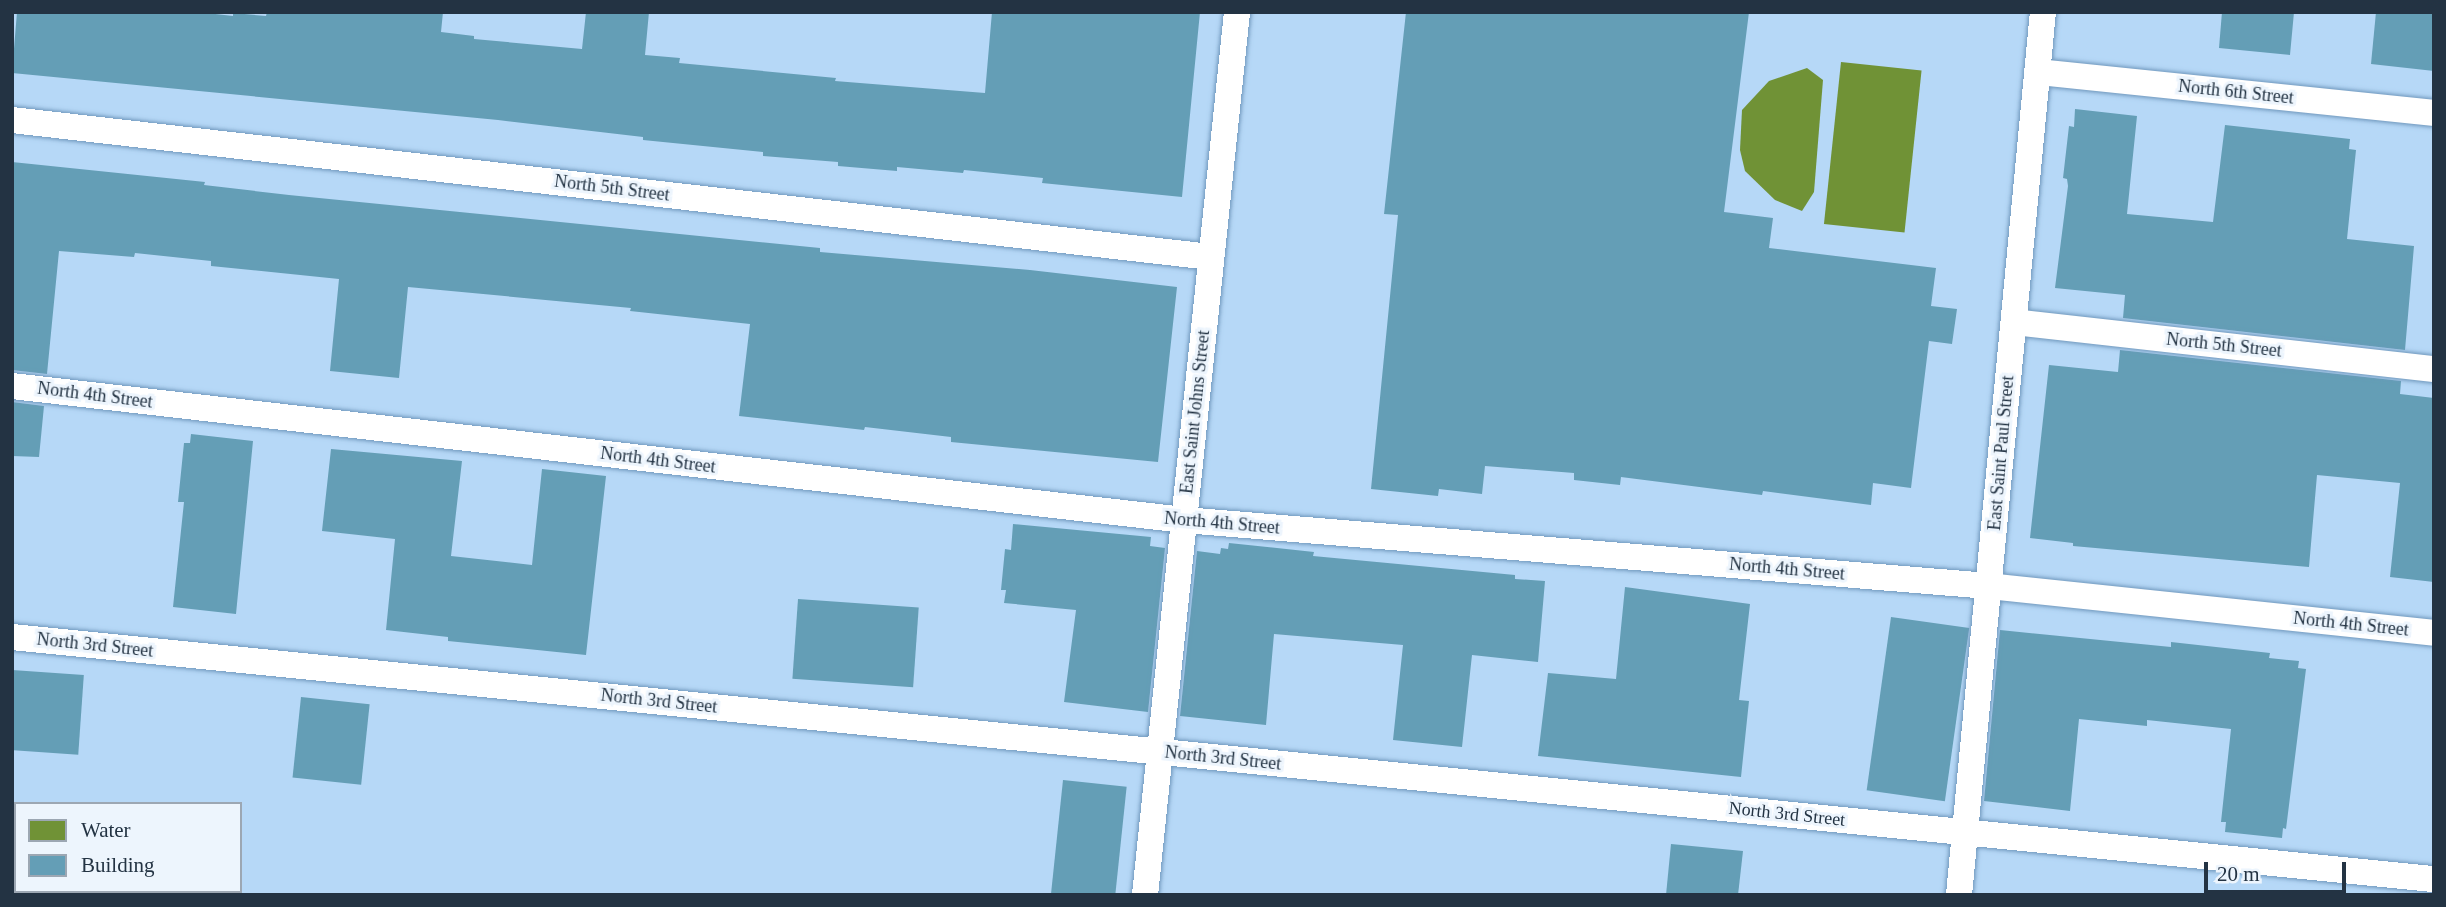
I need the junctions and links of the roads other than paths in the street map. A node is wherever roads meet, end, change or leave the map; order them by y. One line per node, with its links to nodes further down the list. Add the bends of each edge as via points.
1 (1237, 12): 6 (lane, East Saint Johns Street)
2 (2043, 12): 3 (lane, East Saint Paul Street)
3 (2038, 72): 4 (lane, North 6th Street); 7 (lane, East Saint Paul Street)
4 (2434, 113)
5 (12, 120): 6 (lane, North 5th Street)
6 (1211, 257): 10 (lane, East Saint Johns Street)
7 (2014, 322): 8 (lane, North 5th Street); 11 (lane, East Saint Paul Street)
8 (2434, 369)
9 (12, 386): 10 (lane, North 4th Street)
10 (1184, 520): 11 (lane, North 4th Street); 14 (lane, East Saint Johns Street)
11 (1988, 586): 12 (lane, North 4th Street); 15 (lane, East Saint Paul Street)
12 (2434, 633)
13 (12, 637): 14 (lane, North 3rd Street)
14 (1160, 751): 15 (lane, North 3rd Street); 17 (lane, East Saint Johns Street)
15 (1965, 832): 16 (lane, North 3rd Street); 18 (lane, East Saint Paul Street)
16 (2434, 879)
17 (1146, 895)
18 (1959, 895)

